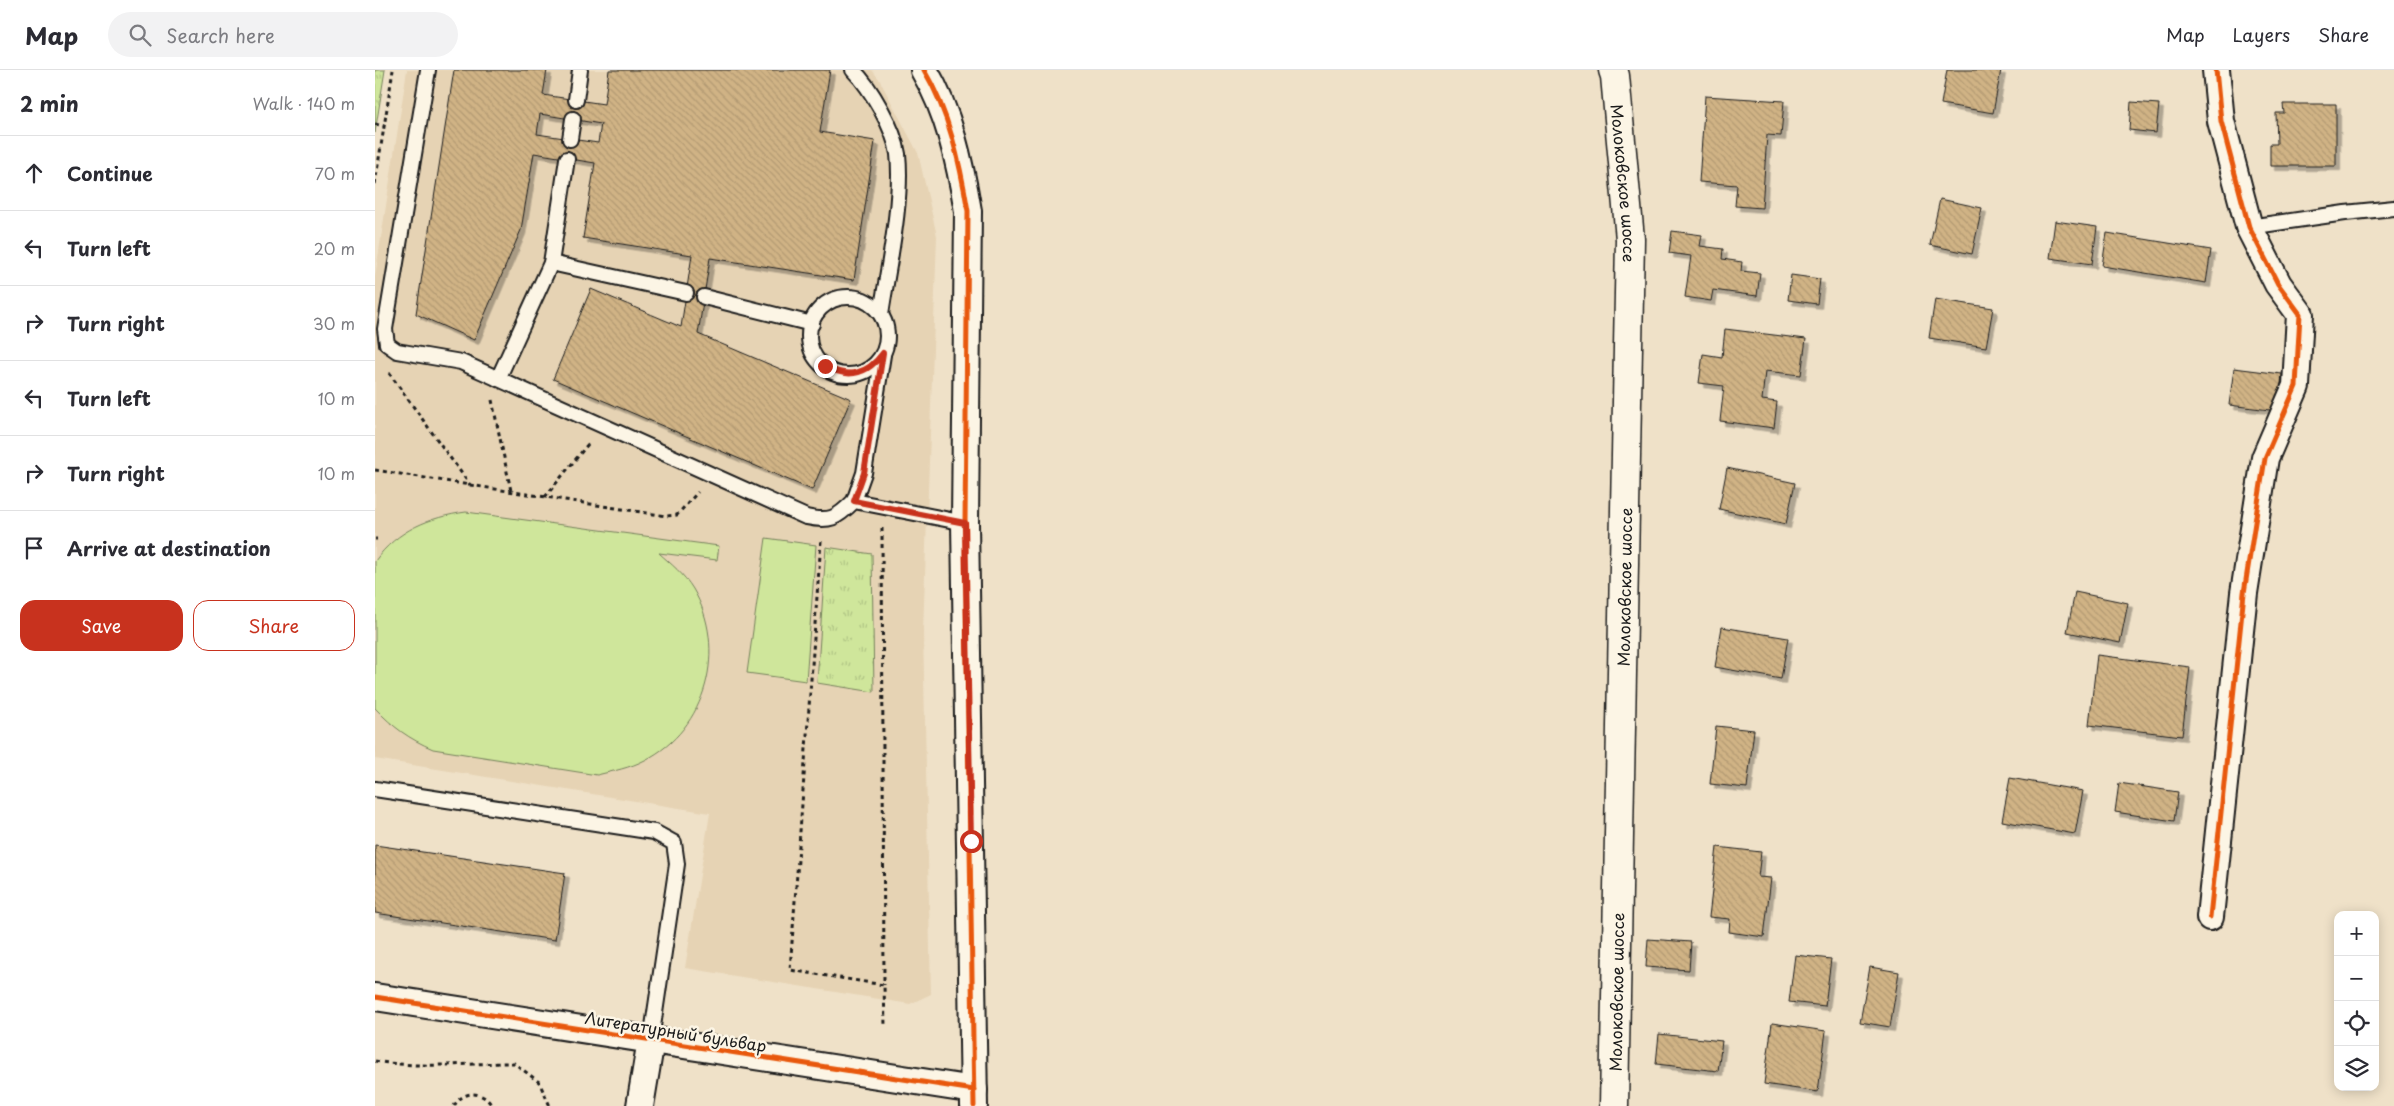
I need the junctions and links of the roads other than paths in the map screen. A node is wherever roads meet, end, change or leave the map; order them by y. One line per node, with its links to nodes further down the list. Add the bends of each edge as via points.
1 (428, 70): 19 (lane, via 385,329 387,344 397,351 461,362)
2 (581, 70): 7 (lane)
3 (853, 70): 16 (lane, via 887,122 897,153 898,191)
4 (924, 70): 21 (street, via 933,85 960,163 968,211)
5 (1613, 70): 28 (main road, Молоковское шоссе, via 1630,239)
6 (2216, 70): 12 (street, via 2221,121)
7 (576, 100)
8 (573, 120): 9 (lane)
9 (570, 139)
10 (567, 159): 13 (lane)
11 (2394, 208): 12 (lane)
12 (2249, 227): 23 (street, via 2278,284 2300,314 2296,386 2265,458 2243,593)
13 (551, 263): 14 (lane); 19 (lane)
14 (686, 293)
15 (704, 297): 17 (lane)
16 (881, 314): 17 (lane, via 872,304 847,296 833,299 822,307); 18 (lane, via 887,327)
17 (812, 324): 18 (lane, via 810,344 816,357 837,373 863,372)
18 (883, 353): 20 (lane, via 864,473)
19 (498, 379): 20 (lane, via 806,518 823,521 839,516)
20 (854, 501): 21 (lane)
21 (965, 523): 26 (street)
22 (375, 789): 25 (lane, via 654,832 674,843 677,864)
23 (2211, 917)
24 (375, 997): 25 (street, Литературный бульвар)
25 (651, 1040): 26 (street, Литературный бульвар); 27 (street)
26 (974, 1098)
27 (640, 1106)
28 (1614, 1106)

